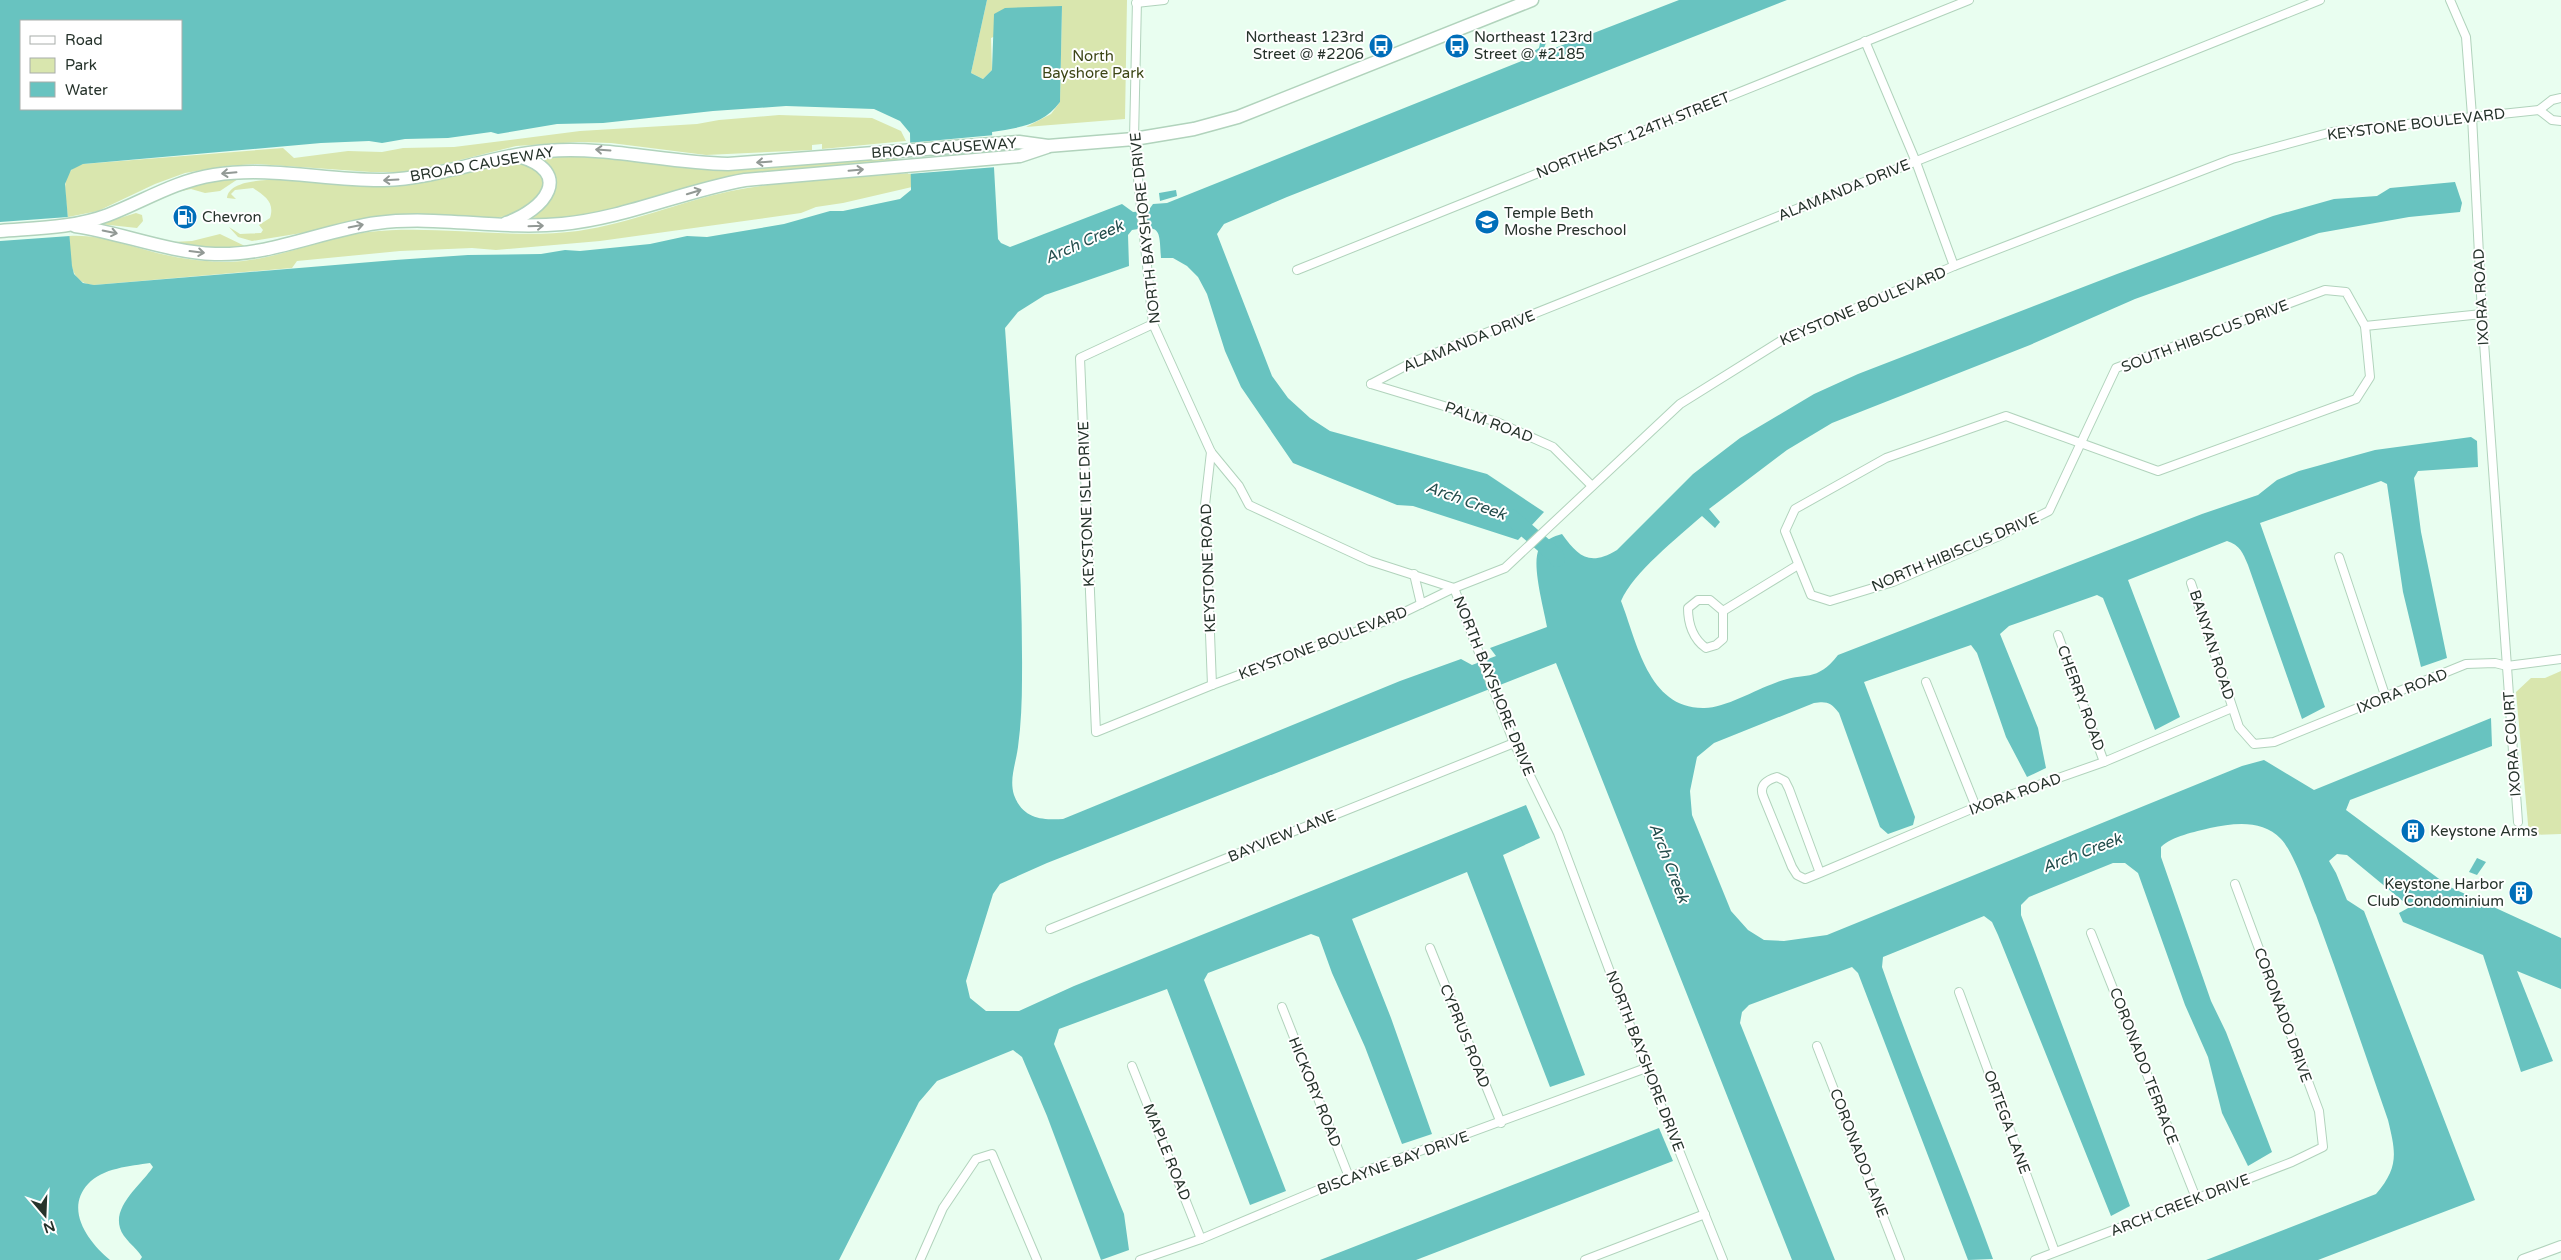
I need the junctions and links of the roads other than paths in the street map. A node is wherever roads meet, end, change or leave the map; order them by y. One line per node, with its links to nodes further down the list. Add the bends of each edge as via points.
1 (1164, 0): 6 (street)
2 (1532, 0): 12 (main road, via 1227,120)
3 (1968, 0): 7 (street, NORTHEAST 124TH STREET)
4 (2320, 0): 15 (street, ALAMANDA DRIVE)
5 (2450, 0): 10 (street, via 2466,37)
6 (1136, 2): 12 (street, NORTH BAYSHORE DRIVE)
7 (1865, 41): 15 (street); 20 (street, NORTHEAST 124TH STREET)
8 (2561, 98): 9 (street, KEYSTONE BOULEVARD, via 2552,100)
9 (2539, 110): 10 (street, KEYSTONE BOULEVARD); 11 (street, via 2552,120)
10 (2472, 116): 19 (street, KEYSTONE BOULEVARD, via 2332,132 2232,159); 21 (street, IXORA ROAD)
11 (2561, 121)
12 (1134, 139): 13 (main road); 22 (street, NORTH BAYSHORE DRIVE)
13 (1048, 146): 14 (main road, BROAD CAUSEWAY, one-way to 14, via 1001,143 728,164 581,149); 17 (main road, BROAD CAUSEWAY, one-way to 13, via 547,225 599,218 745,180 1020,156)
14 (515, 155): 16 (main road, BROAD CAUSEWAY, one-way to 16, via 432,175 399,179 262,172 214,175 166,187 108,214); 17 (main road, via 542,167 548,178 549,190 539,205)
15 (1916, 162): 19 (street); 24 (street, ALAMANDA DRIVE, via 1413,362)
16 (70, 226): 17 (main road, BROAD CAUSEWAY, one-way to 17, via 106,231 168,248 223,254 266,249 381,222); 18 (main road, BROAD CAUSEWAY)
17 (499, 226)
18 (0, 231)
19 (1954, 266): 27 (street, KEYSTONE BOULEVARD, via 1784,339 1680,404)
20 (1297, 270)
21 (2482, 314): 23 (street); 37 (street, IXORA ROAD)
22 (1153, 324): 26 (street, NORTH BAYSHORE DRIVE); 42 (street, KEYSTONE ISLE DRIVE, via 1080,358)
23 (2365, 326): 25 (street, SOUTH HIBISCUS DRIVE, via 2346,292 2325,290 2116,368); 25 (street, via 2370,377 2356,399 2158,471)
24 (1371, 384): 27 (street, PALM ROAD, via 1497,422 1553,447)
25 (2080, 444): 29 (street, NORTH HIBISCUS DRIVE, via 2049,511 1893,582 1830,602 1811,595); 29 (street, via 2006,416 1886,458 1795,509 1785,531)
26 (1211, 452): 30 (street, NORTH BAYSHORE DRIVE, via 1239,486 1249,505 1370,561); 39 (street, KEYSTONE ROAD, via 1205,505)
27 (1592, 486): 32 (street, KEYSTONE BOULEVARD, via 1505,568)
28 (2339, 556): 40 (street)
29 (1798, 565): 34 (street)
30 (1414, 574): 32 (street, NORTH BAYSHORE DRIVE); 33 (street)
31 (2191, 583): 41 (street, BANYAN ROAD)
32 (1454, 588): 33 (street, KEYSTONE BOULEVARD); 43 (street, NORTH BAYSHORE DRIVE)
33 (1421, 604): 39 (street, KEYSTONE BOULEVARD, via 1388,620)
34 (1722, 611): 34 (street, via 1710,600 1698,600 1688,608 1688,620 1698,642 1706,648 1723,639)
35 (2058, 635): 44 (street, CHERRY ROAD)
36 (2561, 659): 37 (street)
37 (2507, 666): 40 (street, IXORA ROAD, via 2466,664); 46 (street, IXORA COURT)
38 (1926, 682): 45 (street)
39 (1212, 685): 42 (street, KEYSTONE BOULEVARD)
40 (2386, 698): 41 (street, IXORA ROAD, via 2274,742 2254,744 2239,727)
41 (2232, 708): 44 (street, IXORA ROAD)
42 (1096, 732)
43 (1514, 743): 49 (street, BAYVIEW LANE); 56 (street, NORTH BAYSHORE DRIVE, via 1558,833)
44 (2104, 762): 45 (street, IXORA ROAD)
45 (1976, 807): 47 (street, IXORA ROAD)
46 (2518, 822)
47 (1820, 873): 47 (street, IXORA ROAD, via 1805,879 1792,867 1761,791 1770,779 1777,777 1789,789)
48 (2235, 884): 58 (street, CORONADO DRIVE, via 2319,1111)
49 (1050, 930)
50 (2091, 933): 60 (street, CORONADO TERRACE)
51 (1430, 948): 57 (street, CYPRUS ROAD)
52 (1959, 992): 64 (street, ORTEGA LANE)
53 (1282, 1007): 59 (street, HICKORY ROAD)
54 (1817, 1046): 71 (street, CORONADO LANE)
55 (1132, 1066): 62 (street, MAPLE ROAD)
56 (1646, 1068): 57 (street, BISCAYNE BAY DRIVE); 61 (street, NORTH BAYSHORE DRIVE)
57 (1501, 1123): 59 (street, BISCAYNE BAY DRIVE)
58 (2323, 1147): 60 (street, ARCH CREEK DRIVE)
59 (1349, 1177): 62 (street, BISCAYNE BAY DRIVE)
60 (2196, 1198): 64 (street, ARCH CREEK DRIVE)
61 (1704, 1214): 69 (street); 70 (street, NORTH BAYSHORE DRIVE)
62 (1201, 1239): 65 (street, BISCAYNE BAY DRIVE)
63 (2561, 1246): 73 (street)
64 (2055, 1252): 72 (street, ARCH CREEK DRIVE)
65 (1151, 1258): 68 (street, BISCAYNE BAY DRIVE)
66 (920, 1260): 67 (street, via 943,1208 976,1159 992,1154)
67 (1037, 1260)
68 (1140, 1260)
69 (1585, 1260)
70 (1723, 1260)
71 (1900, 1260)
72 (2035, 1260)
73 (2523, 1260)

